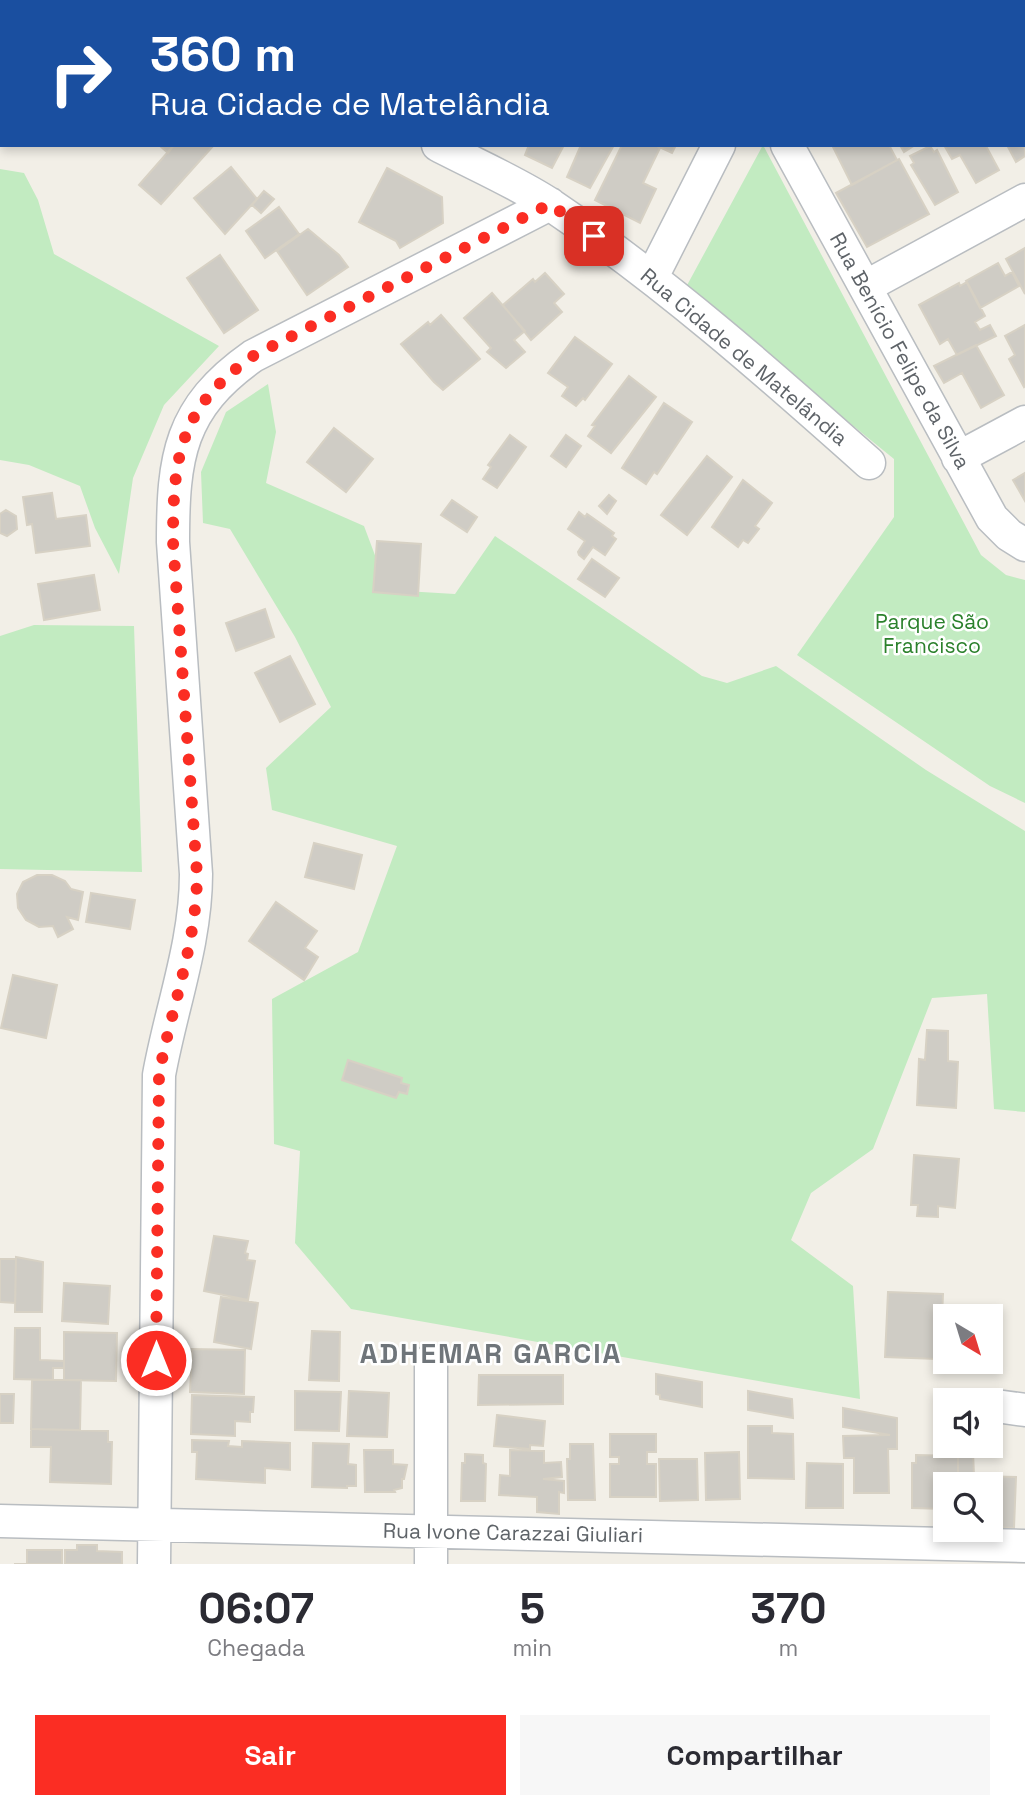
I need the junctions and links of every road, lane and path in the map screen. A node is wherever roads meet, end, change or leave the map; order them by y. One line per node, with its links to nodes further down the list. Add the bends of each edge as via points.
1 (442, 147): 5 (street, Rua Cidade de Matelândia)
2 (718, 147): 6 (street)
3 (788, 147): 7 (street, Rua Benício Felipe da Silva)
4 (1025, 200): 7 (street)
5 (550, 204): 6 (street, Rua Cidade de Matelândia); 14 (street, via 253,356 211,392 182,441 173,493 173,542 197,874 192,931 159,1075)
6 (652, 277): 10 (street, Rua Cidade de Matelândia)
7 (865, 287): 9 (street, Rua Benício Felipe da Silva)
8 (1025, 422): 9 (street)
9 (958, 458): 11 (street, Rua Benício Felipe da Silva, via 992,518)
10 (869, 463)
11 (1025, 545)
12 (431, 1360): 15 (street)
13 (0, 1521): 14 (street, Rua Ivone Carazzai Giuliari)
14 (154, 1525): 15 (street, Rua Ivone Carazzai Giuliari); 17 (street)
15 (431, 1531): 16 (street, Rua Ivone Carazzai Giuliari); 18 (street)
16 (1025, 1546)
17 (154, 1564)
18 (430, 1564)

